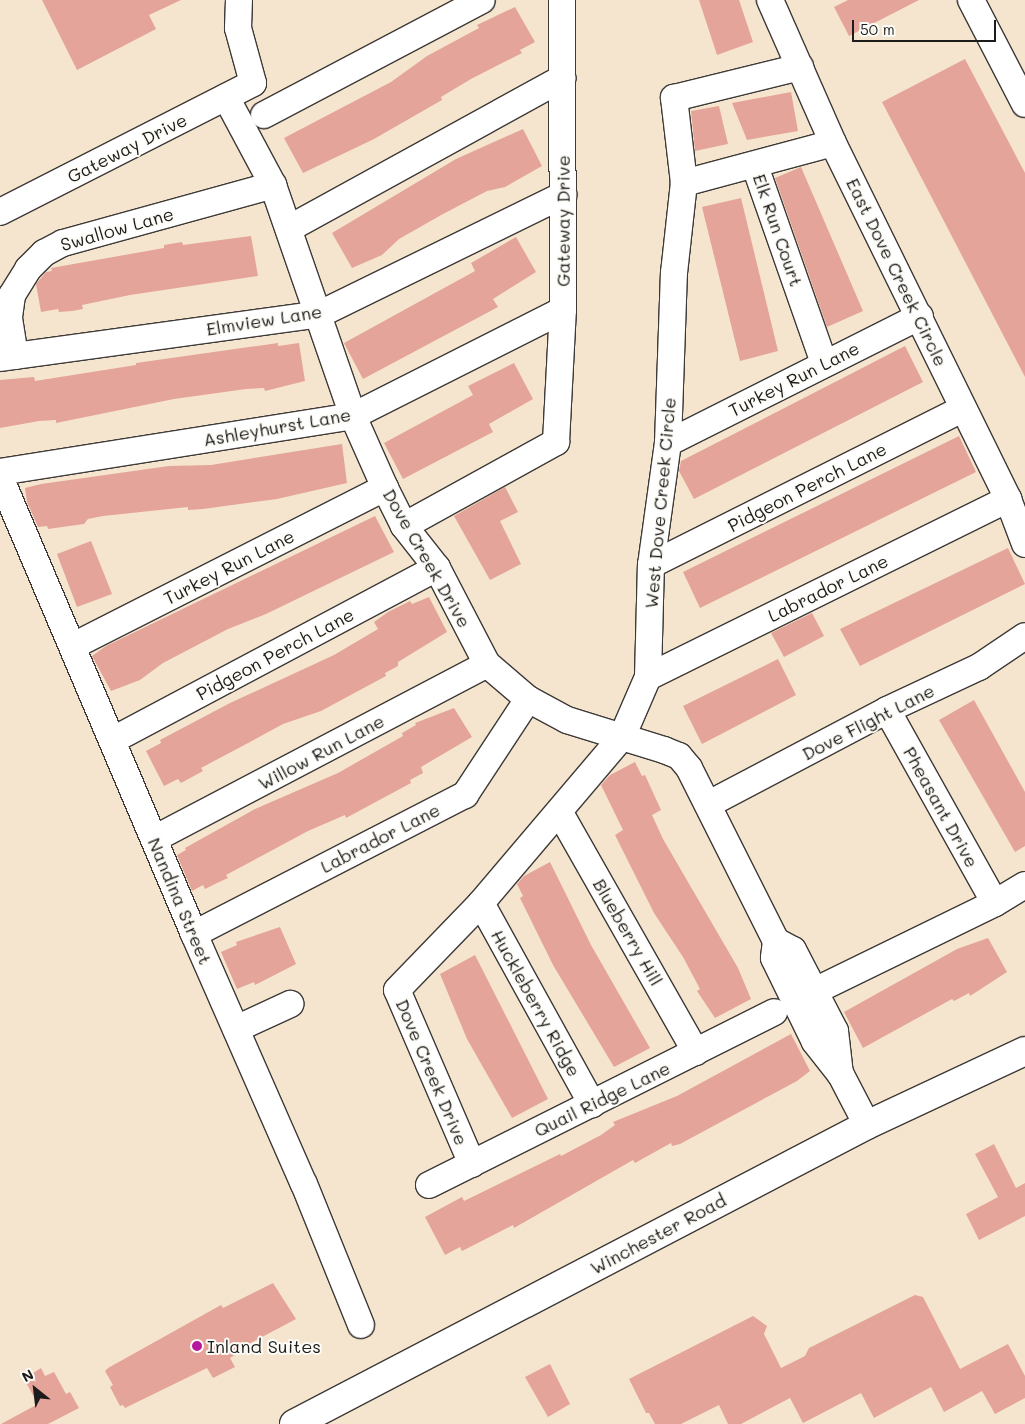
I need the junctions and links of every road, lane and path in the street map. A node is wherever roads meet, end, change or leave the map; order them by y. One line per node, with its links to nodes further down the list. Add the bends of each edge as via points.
1 (239, 0): 8 (street, Gateway Drive, via 238,28 253,83)
2 (482, 0): 10 (street)
3 (562, 0): 7 (street, Gateway Drive)
4 (770, 0): 6 (street, East Dove Creek Circle)
5 (971, 0): 9 (street)
6 (800, 67): 11 (street, East Dove Creek Circle); 13 (street, West Dove Creek Circle, via 674,98)
7 (563, 78): 15 (street, Gateway Drive); 17 (street)
8 (226, 97): 14 (street, Dove Creek Drive); 16 (street, Gateway Drive)
9 (1025, 104)
10 (264, 115)
11 (833, 143): 12 (street); 20 (street, East Dove Creek Circle)
12 (755, 166): 13 (street, Elk Run Court); 22 (street, Elk Run Court)
13 (684, 183): 25 (street, West Dove Creek Circle, via 674,273)
14 (273, 185): 17 (street, Dove Creek Drive); 21 (street, Swallow Lane, via 63,243 44,253 28,269 12,295)
15 (564, 195): 18 (street, Gateway Drive); 19 (street, Elmview Lane)
16 (0, 212)
17 (290, 228): 19 (street, Dove Creek Drive)
18 (563, 310): 24 (street, Ashleyhurst Lane); 30 (street, Gateway Drive, via 556,442)
19 (320, 314): 21 (street, Elmview Lane); 24 (street, Dove Creek Drive)
20 (920, 316): 22 (street, Turkey Run Lane); 23 (street, East Dove Creek Circle)
21 (7, 357)
22 (824, 363): 25 (street, Turkey Run Lane)
23 (963, 409): 29 (street, East Dove Creek Circle); 32 (street, Pidgeon Perch Lane)
24 (353, 416): 26 (street, Ashleyhurst Lane); 28 (street, Dove Creek Drive)
25 (668, 443): 32 (street, West Dove Creek Circle)
26 (0, 472)
27 (0, 477): 35 (street, Nandina Street)
28 (385, 488): 30 (street, Dove Creek Drive); 35 (street, Turkey Run Lane)
29 (1008, 499): 31 (street, East Dove Creek Circle); 37 (street, Labrador Lane)
30 (404, 526): 33 (street, Dove Creek Drive)
31 (1025, 544)
32 (652, 565): 37 (street, West Dove Creek Circle)
33 (437, 568): 36 (street, Dove Creek Drive); 41 (street, Pidgeon Perch Lane)
34 (1025, 636): 39 (street, Dove Flight Lane, via 979,667)
35 (73, 646): 41 (street, Nandina Street)
36 (488, 664): 38 (street, Dove Creek Drive); 44 (street, Willow Run Lane)
37 (648, 677): 40 (street, West Dove Creek Circle)
38 (528, 699): 40 (street, Dove Creek Drive, via 567,720); 48 (street, Labrador Lane, via 465,795)
39 (887, 710): 42 (street, Dove Flight Lane); 47 (street, Pheasant Drive)
40 (622, 737): 42 (street, via 679,756); 43 (street, Dove Creek Drive)
41 (113, 740): 44 (street, Nandina Street)
42 (709, 804): 49 (street, via 776,941 793,950)
43 (560, 813): 46 (street, Dove Creek Drive); 53 (street, Blueberry Hill)
44 (154, 839): 48 (street, Nandina Street)
45 (1025, 885): 47 (street, Quail Ridge Lane)
46 (481, 903): 54 (street, Huckleberry Ridge); 56 (street, Dove Creek Drive, via 397,990)
47 (995, 903): 49 (street, Quail Ridge Lane)
48 (194, 934): 51 (street, Nandina Street)
49 (802, 997): 53 (street, Quail Ridge Lane); 55 (street, via 835,1031 840,1075)
50 (290, 1004): 51 (street)
51 (236, 1029): 58 (street, Nandina Street)
52 (1025, 1051): 55 (main road, Winchester Road)
53 (696, 1052): 54 (street, Quail Ridge Lane)
54 (592, 1104): 56 (street, Quail Ridge Lane)
55 (868, 1125): 59 (main road, Winchester Road)
56 (472, 1164): 57 (street, Quail Ridge Lane)
57 (429, 1185)
58 (361, 1325)
59 (294, 1424)

